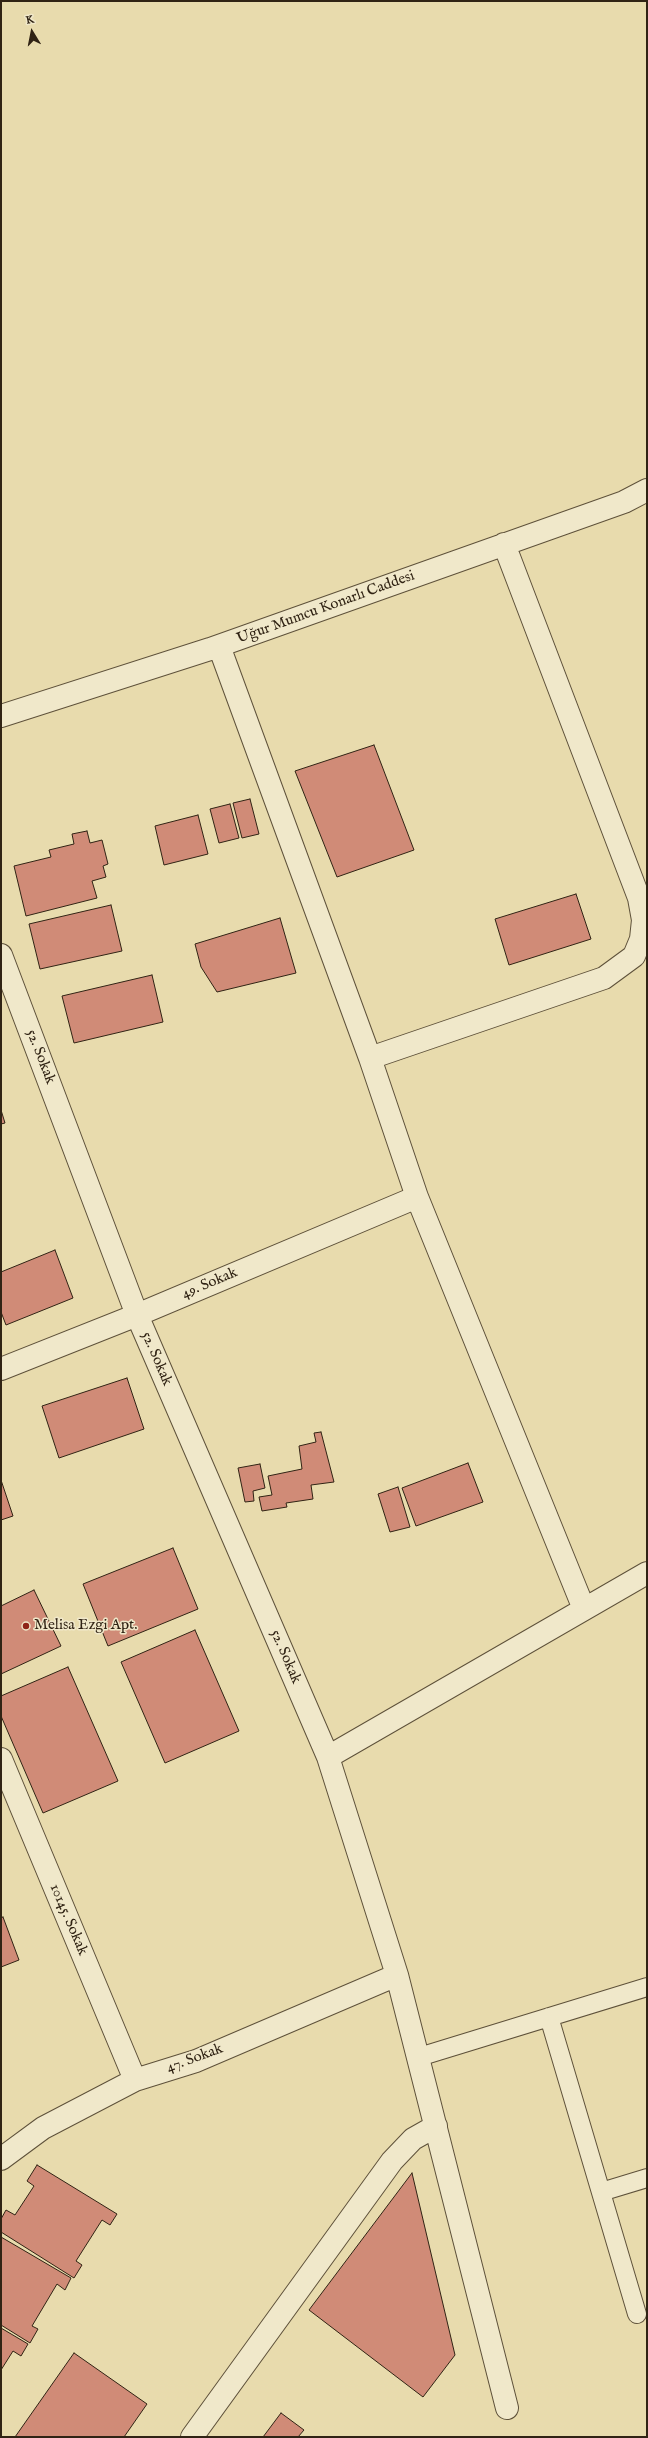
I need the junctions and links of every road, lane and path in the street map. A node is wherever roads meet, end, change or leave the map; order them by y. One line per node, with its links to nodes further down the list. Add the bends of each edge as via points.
1 (647, 490): 2 (street, Uğur Mumcu Konarlı Caddesi, via 624,502)
2 (504, 544): 3 (street, Uğur Mumcu Konarlı Caddesi); 6 (street, via 639,898 643,920 641,939 634,956 604,978)
3 (219, 646): 4 (street, Uğur Mumcu Konarlı Caddesi); 6 (street)
4 (1, 716)
5 (1, 955): 8 (street, 52. Sokak)
6 (370, 1058): 7 (street)
7 (417, 1197): 8 (street, 49. Sokak); 11 (street)
8 (137, 1315): 9 (street, 49. Sokak); 12 (street, 52. Sokak)
9 (1, 1369)
10 (647, 1573): 11 (street)
11 (584, 1609): 12 (street)
12 (328, 1757): 14 (street, 52. Sokak)
13 (1, 1759): 18 (street, 10145. Sokak)
14 (397, 1975): 17 (street, 52. Sokak); 18 (street, 47. Sokak, via 196,2061)
15 (647, 1987): 16 (lane)
16 (549, 2017): 17 (lane); 22 (lane)
17 (419, 2057): 19 (street, 52. Sokak)
18 (135, 2080): 20 (street, 47. Sokak, via 42,2128)
19 (436, 2126): 24 (street, 52. Sokak); 25 (street, via 413,2139 392,2161)
20 (1, 2159)
21 (647, 2178): 22 (lane)
22 (601, 2192): 23 (lane)
23 (637, 2314)
24 (507, 2408)
25 (192, 2437)

